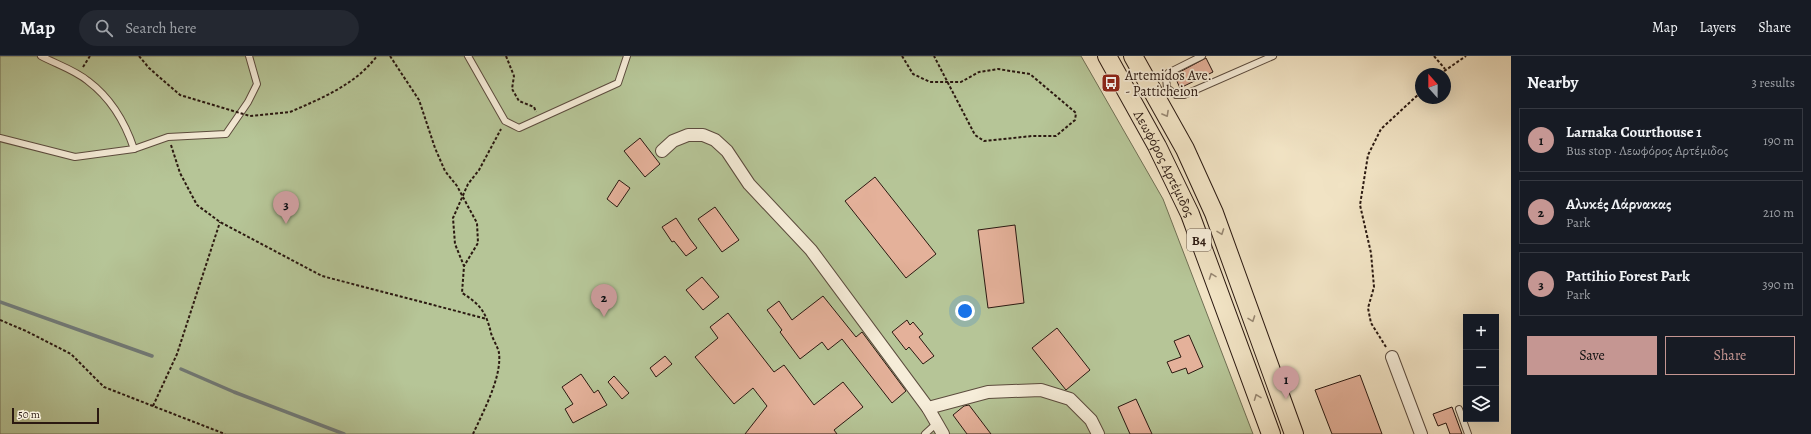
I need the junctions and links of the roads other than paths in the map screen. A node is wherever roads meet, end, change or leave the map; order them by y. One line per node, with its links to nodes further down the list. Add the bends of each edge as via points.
1 (42, 56): 10 (lane, via 88,80 111,103 126,127)
2 (249, 56): 10 (lane, via 257,84 226,134 168,137)
3 (468, 56): 4 (lane, via 505,121 519,128 618,83)
4 (627, 56)
5 (1107, 56): 19 (main road, Λεωφόρος Αρτέμιδος / B4, one-way to 5, via 1190,214 1157,146)
6 (1133, 56): 20 (main road, Λεωφόρος Αρτέμιδος / B4, one-way to 20, via 1185,149 1214,213)
7 (1202, 56): 8 (lane, via 1168,73 1167,88 1176,95 1184,95)
8 (1273, 56)
9 (0, 138): 10 (lane, via 75,157)
10 (134, 149)
11 (662, 151): 13 (street, via 673,141 688,135 703,135 715,140 727,150 749,184 811,250)
12 (1392, 357): 21 (street)
13 (928, 408): 15 (street); 18 (street, via 988,392 1041,390 1070,399 1091,420)
14 (1459, 408): 22 (lane)
15 (937, 423): 16 (lane); 17 (street)
16 (925, 434)
17 (944, 434)
18 (1098, 434)
19 (1271, 434)
20 (1294, 434)
21 (1421, 434)
22 (1468, 434)

